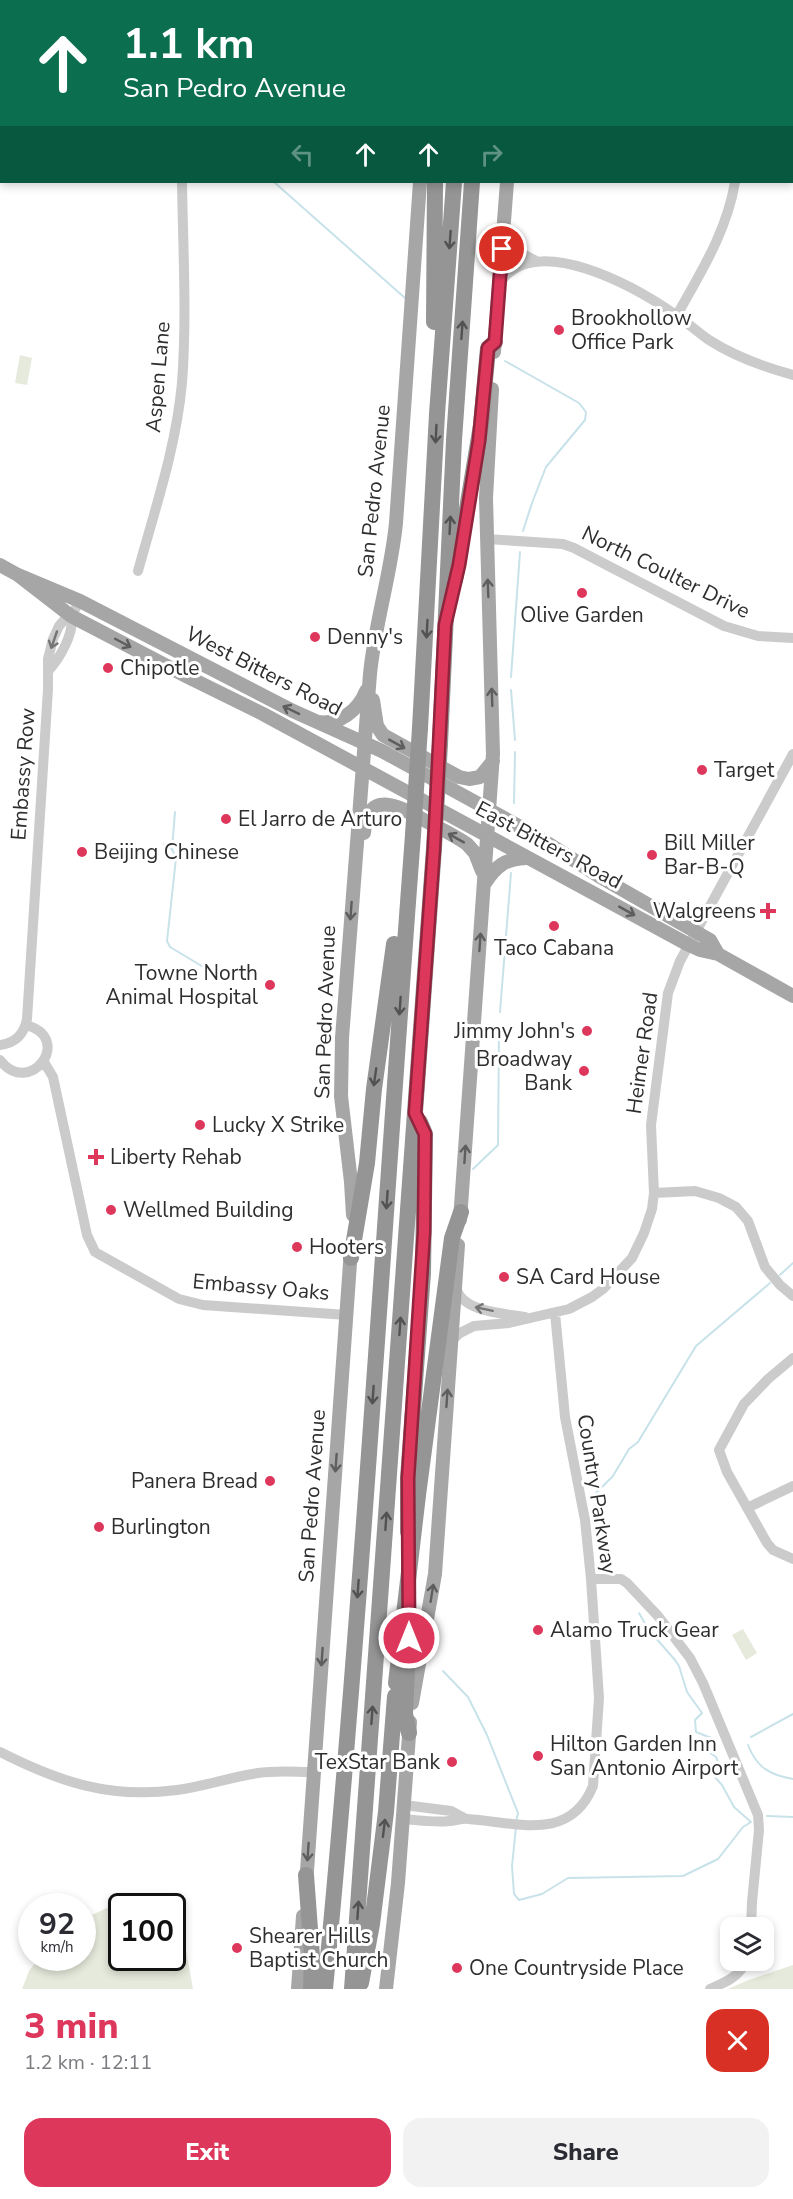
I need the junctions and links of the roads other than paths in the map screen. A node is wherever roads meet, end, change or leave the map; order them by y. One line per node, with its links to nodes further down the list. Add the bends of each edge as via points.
1 (182, 183): 17 (street, Aspen Lane, via 182,384 169,462)
2 (420, 183): 23 (main road, San Pedro Avenue, via 394,538)
3 (435, 183): 13 (highway, via 434,334)
4 (454, 183): 13 (highway, one-way to 13)
5 (472, 183): 21 (highway, one-way to 5)
6 (507, 183): 8 (main road)
7 (735, 183): 11 (street, via 720,234)
8 (503, 232): 9 (street, via 512,248); 10 (main road)
9 (536, 261): 10 (street, via 513,269); 11 (street, via 576,267 620,281)
10 (499, 284): 12 (main road)
11 (677, 315): 14 (street, via 709,340 741,357)
12 (495, 342): 15 (main road, via 486,484); 21 (highway, via 488,348 479,441)
13 (441, 371): 33 (highway, one-way to 33, bridge)
14 (793, 375)
15 (487, 539): 22 (street, North Coulter Drive, via 563,544 724,626 758,636); 27 (main road, one-way to 15)
16 (0, 565): 18 (main road, West Bitters Road)
17 (138, 571)
18 (18, 575): 19 (main road, West Bitters Road); 20 (main road, West Bitters Road)
19 (80, 601): 20 (street, Embassy Row); 24 (main road, West Bitters Road, one-way to 19)
20 (71, 616): 28 (main road, West Bitters Road, one-way to 28); 39 (street, Embassy Row, via 56,633 48,659)
21 (445, 625): 43 (highway, bridge)
22 (793, 638)
23 (370, 675): 24 (main road, via 363,697 351,712 331,722); 25 (main road, San Pedro Avenue); 27 (main road, one-way to 27, via 376,723 388,738 462,778 480,777)
24 (314, 721): 25 (main road, West Bitters Road)
25 (364, 743): 28 (main road, San Pedro Avenue); 29 (main road, West Bitters Road)
26 (793, 754): 35 (street, Heimer Road)
27 (493, 761): 29 (main road)
28 (362, 767): 30 (main road, East Bitters Road); 31 (main road, San Pedro Avenue)
29 (489, 810): 30 (main road); 35 (main road, East Bitters Road)
30 (488, 837): 32 (main road, East Bitters Road); 34 (main road)
31 (355, 853): 34 (main road, one-way to 31, via 477,857 467,844 393,804 382,804 370,812 364,841); 46 (main road, San Pedro Avenue, one-way to 46, via 340,1072 353,1197)
32 (526, 858): 34 (main road, via 499,864); 36 (main road, East Bitters Road, one-way to 36)
33 (411, 864): 46 (highway, one-way to 46, via 395,935 367,1163); 67 (highway, one-way to 67, via 364,1523)
34 (484, 885): 45 (main road, one-way to 34)
35 (696, 932): 36 (street, Heimer Road); 37 (main road, East Bitters Road, via 710,940)
36 (689, 945): 37 (main road, East Bitters Road); 44 (street, Heimer Road, via 668,993 651,1125)
37 (718, 954): 38 (main road, East Bitters Road)
38 (793, 996)
39 (26, 1025): 40 (street, via 13,1042); 42 (street, Embassy Oaks, via 46,1038)
40 (0, 1045)
41 (0, 1060): 42 (street, via 4,1066 24,1073 36,1070)
42 (44, 1062): 49 (street, Embassy Oaks, via 53,1077 87,1235 95,1252 179,1299 203,1305)
43 (415, 1113): 58 (highway, via 425,1134 423,1272 408,1497 405,1714); 68 (highway, one-way to 43)
44 (654, 1193): 48 (street, via 695,1191 736,1207 748,1221 765,1267); 50 (street, Heimer Road, via 644,1233 624,1268 592,1298)
45 (460, 1212): 47 (main road); 69 (highway, one-way to 45, bridge, via 365,1970 385,1822 399,1644 418,1495 452,1238)
46 (351, 1258): 49 (main road, San Pedro Avenue)
47 (456, 1283): 51 (street, Heimer Road, one-way to 47, via 479,1309 458,1293); 52 (main road)
48 (793, 1296)
49 (346, 1314): 60 (main road, San Pedro Avenue, one-way to 60)
50 (555, 1314): 51 (street, Heimer Road); 57 (street, Country Parkway, via 565,1417 585,1520)
51 (525, 1317): 52 (street, Heimer Road, via 509,1323 474,1326)
52 (452, 1341): 58 (main road, one-way to 52, via 435,1574)
53 (793, 1358): 55 (street, via 744,1404 719,1450)
54 (793, 1486): 55 (street)
55 (747, 1508): 56 (street, via 767,1544)
56 (793, 1559)
57 (591, 1579): 61 (street, Country Parkway, via 599,1698 593,1786 578,1810 548,1825 531,1826 464,1818 449,1822); 63 (street, via 621,1579 634,1589 690,1658 703,1683 758,1815)
58 (409, 1733): 61 (main road)
59 (0, 1752): 60 (street, via 65,1781 119,1791 177,1790 261,1772)
60 (314, 1772): 62 (main road, San Pedro Avenue, one-way to 62)
61 (404, 1812): 70 (main road)
62 (306, 1875): 65 (main road, San Pedro Avenue); 66 (highway)
63 (751, 1917)
64 (742, 1971): 71 (street)
65 (298, 1989)
66 (311, 1989)
67 (325, 1989)
68 (352, 1989)
69 (359, 1989)
70 (386, 1989)
71 (710, 1989)

